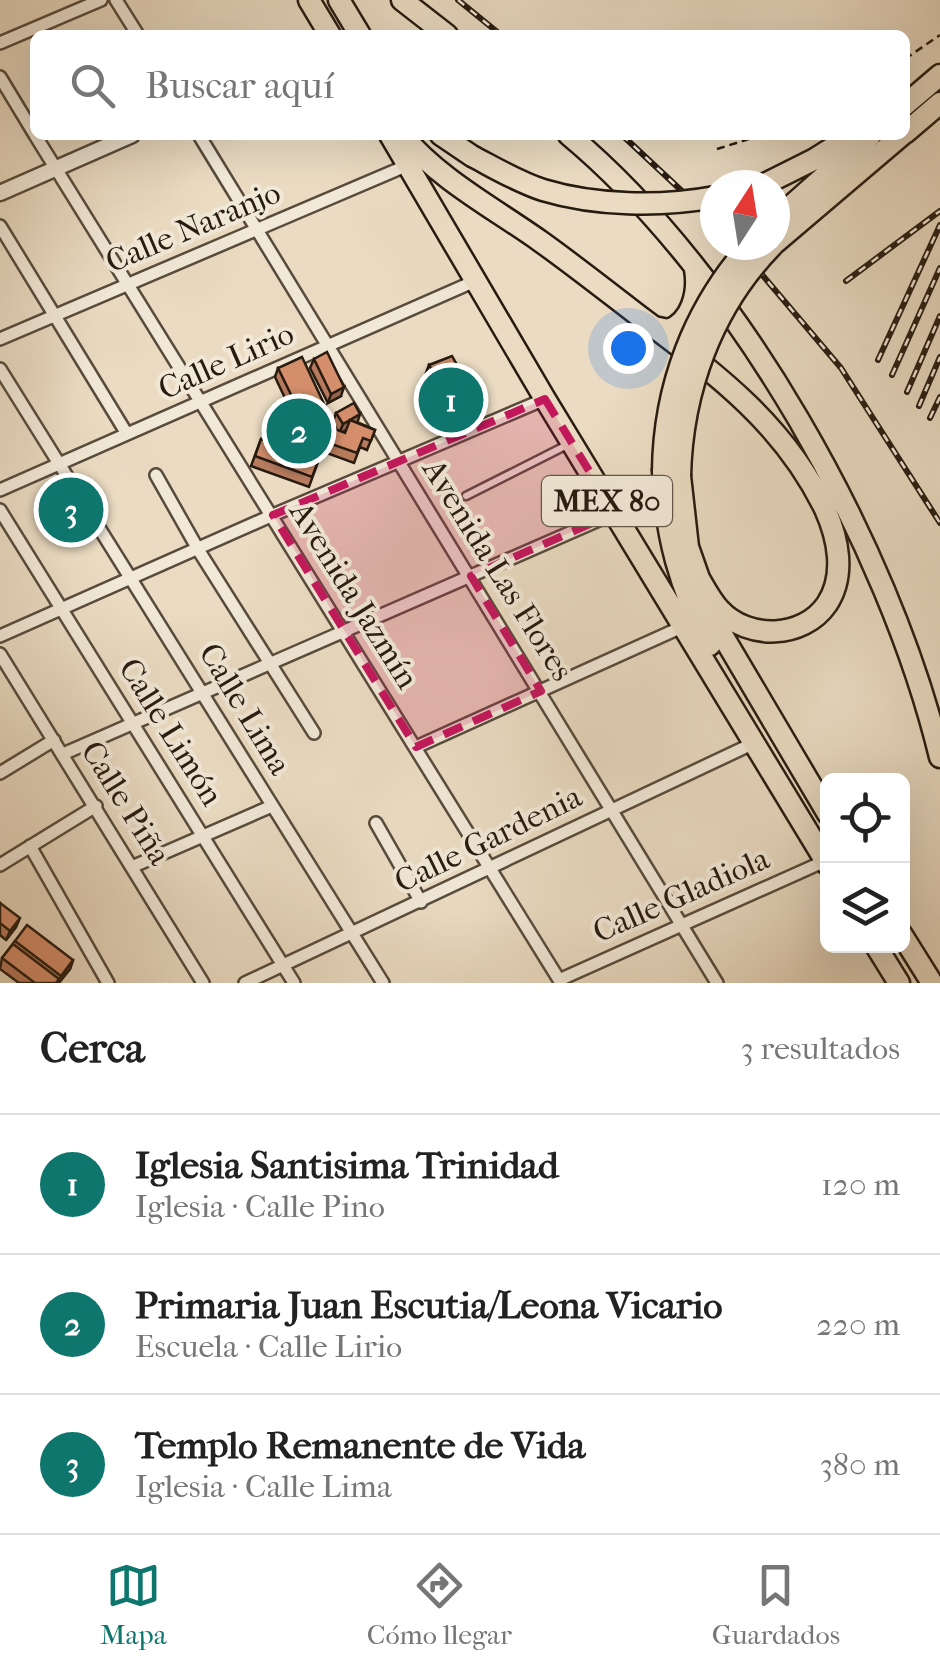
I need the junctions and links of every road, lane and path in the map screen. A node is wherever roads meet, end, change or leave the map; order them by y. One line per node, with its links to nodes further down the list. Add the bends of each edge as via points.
1 (101, 0): 7 (street)
2 (116, 0): 8 (street)
3 (310, 0): 9 (highway)
4 (339, 0): 10 (highway)
5 (402, 0): 11 (highway)
6 (30, 30): 13 (street)
7 (31, 30)
8 (135, 30)
9 (327, 30)
10 (357, 30)
11 (441, 30)
12 (940, 35): 14 (path)
13 (0, 43)
14 (910, 56)
15 (940, 75): 17 (highway)
16 (0, 78): 19 (street, Avenida Jazmín)
17 (910, 99)
18 (940, 103): 20 (highway)
19 (30, 127)
20 (910, 129)
21 (38, 140): 34 (street, Avenida Jazmín)
22 (120, 140): 34 (street)
23 (202, 140): 41 (street, Avenida Las Flores)
24 (393, 140): 33 (highway, MEX 80)
25 (407, 140): 48 (highway, via 448,179)
26 (448, 140): 37 (highway, bridge, via 543,190 661,203)
27 (575, 140): 44 (highway)
28 (746, 140): 32 (path)
29 (845, 140): 35 (highway)
30 (866, 140): 38 (highway)
31 (895, 140): 39 (highway)
32 (717, 149)
33 (408, 165): 41 (street, Calle Naranjo); 45 (highway, MEX 80)
34 (56, 168): 36 (street); 46 (street, Avenida Jazmín)
35 (790, 172)
36 (0, 193)
37 (700, 199)
38 (790, 213)
39 (790, 214)
40 (0, 226): 47 (street)
41 (257, 230): 46 (street, Calle Naranjo); 50 (street, Avenida Las Flores)
42 (737, 260): 58 (highway, bridge, via 692,332 668,412)
43 (761, 260): 58 (highway, bridge, via 705,348)
44 (695, 269): 48 (highway, via 695,297 679,326); 85 (highway, via 814,448 873,560)
45 (475, 281): 50 (street, Calle Lirio); 52 (highway, MEX 80)
46 (127, 285): 47 (street, Calle Naranjo); 53 (street, Avenida Jazmín)
47 (55, 316): 49 (street, Calle Naranjo); 54 (street)
48 (654, 327): 66 (highway, via 716,373 773,430 811,481 838,552 826,604 804,623 780,631 729,618)
49 (0, 339)
50 (328, 346): 53 (street, Calle Lirio); 56 (street, Avenida Las Flores)
51 (0, 369): 57 (street, Calle Lima)
52 (545, 400): 55 (highway, MEX 80); 56 (street)
53 (202, 402): 54 (street, Calle Lirio); 64 (street, Avenida Jazmín)
54 (127, 434): 57 (street, Calle Lirio)
55 (572, 443): 61 (lane); 63 (highway, MEX 80)
56 (399, 462): 64 (street); 67 (street, Avenida Las Flores)
57 (60, 464): 60 (street, Calle Lirio); 68 (street, Calle Lima)
58 (672, 473): 66 (highway); 82 (highway, via 667,525 683,588 747,712)
59 (156, 475): 65 (street)
60 (0, 490)
61 (466, 496)
62 (0, 510): 69 (street, Calle Limón)
63 (614, 513): 67 (street); 70 (highway, MEX 80)
64 (273, 515): 65 (street); 71 (street, Avenida Jazmín)
65 (198, 551): 68 (street); 74 (street)
66 (695, 572): 87 (highway, via 725,644)
67 (471, 576): 71 (street); 77 (street, Avenida Las Flores)
68 (134, 579): 69 (street); 78 (street, Calle Lima)
69 (62, 610): 72 (street); 79 (street, Calle Limón)
70 (684, 626): 77 (street); 82 (highway, MEX 80)
71 (344, 631): 74 (street); 83 (street, Avenida Jazmín)
72 (0, 636)
73 (0, 654): 75 (street, Calle Piña)
74 (270, 663): 78 (street); 80 (street)
75 (12, 674): 76 (street); 81 (street, Calle Piña)
76 (0, 681)
77 (540, 690): 83 (street); 90 (street, Avenida Las Flores)
78 (202, 692): 79 (street); 89 (street, Calle Lima)
79 (134, 723): 84 (street); 92 (street, Calle Limón)
80 (314, 734)
81 (54, 740): 84 (street, Calle Piña); 86 (street)
82 (754, 743): 90 (street, Calle Gardenia); 94 (highway, MEX 80)
83 (416, 747): 98 (street, Avenida Jazmín)
84 (63, 754): 88 (street, Calle Piña)
85 (940, 757)
86 (0, 773)
87 (820, 801)
88 (96, 806): 93 (street); 96 (street, Calle Piña)
89 (272, 806): 92 (street); 101 (street, Calle Lima)
90 (612, 810): 98 (street, Calle Gardenia); 100 (street, Avenida Las Flores)
91 (376, 823): 99 (street)
92 (203, 836): 96 (street); 104 (street, Calle Limón)
93 (30, 846): 95 (street); 107 (street)
94 (820, 853)
95 (0, 865)
96 (134, 866): 108 (street, Calle Piña)
97 (820, 866): 100 (street, Calle Gladiola)
98 (490, 868): 99 (street, Calle Gardenia); 105 (street, Avenida Jazmín)
99 (422, 902): 101 (street, Calle Gardenia)
100 (682, 925): 105 (street, Calle Gladiola); 112 (street, Avenida Las Flores)
101 (354, 932): 104 (street, Calle Gardenia); 111 (street, Calle Lima)
102 (910, 949): 113 (highway)
103 (880, 953): 106 (highway)
104 (284, 966): 109 (street, Calle Gardenia); 110 (street, Calle Limón)
105 (560, 981)
106 (896, 982)
107 (108, 983)
108 (203, 983)
109 (244, 983)
110 (294, 983)
111 (384, 983)
112 (717, 983)
113 (932, 983)

